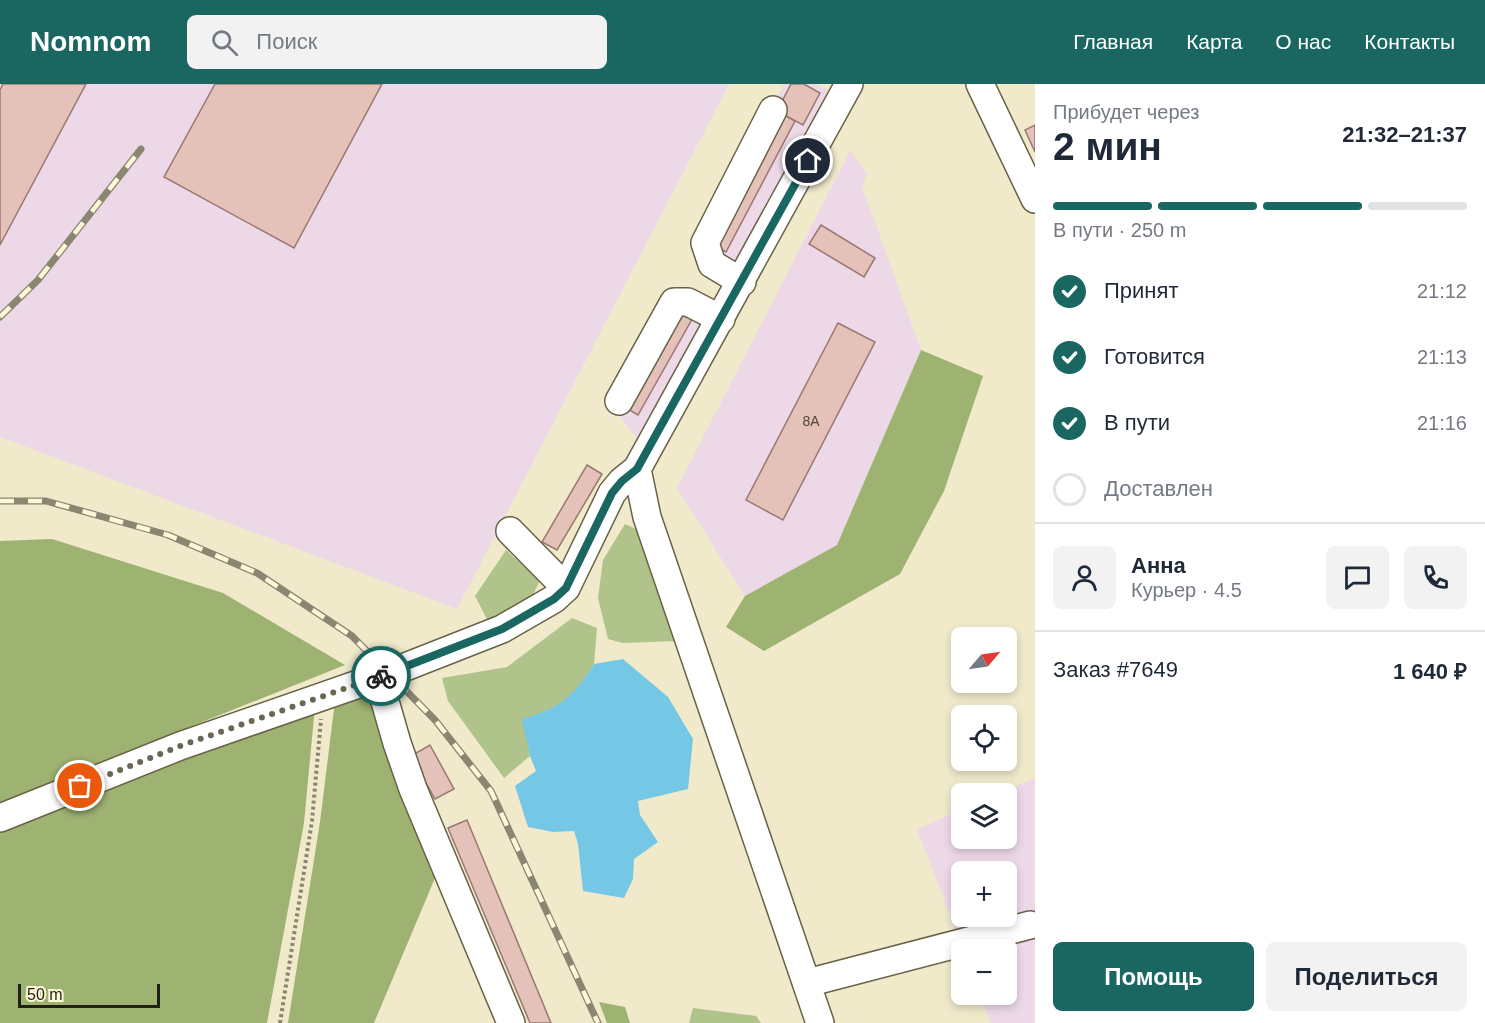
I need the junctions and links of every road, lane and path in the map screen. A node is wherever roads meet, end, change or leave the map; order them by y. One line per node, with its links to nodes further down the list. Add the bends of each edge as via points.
1 (849, 84): 5 (street)
2 (980, 84): 4 (street)
3 (773, 110): 5 (street, via 705,243 711,264)
4 (1035, 199)
5 (742, 282): 6 (street)
6 (722, 319): 7 (street, via 688,302 674,302); 8 (street)
7 (619, 401)
8 (637, 469): 10 (street, via 612,493); 15 (street, via 647,517)
9 (510, 531): 10 (street)
10 (566, 588): 11 (street, via 502,629)
11 (378, 677): 12 (street); 17 (street, via 413,789)
12 (323, 695): 13 (street, via 180,746); 16 (path, via 312,821)
13 (0, 818)
14 (1030, 925): 15 (street)
15 (807, 983): 18 (street)
16 (280, 1023)
17 (511, 1023)
18 (820, 1023)

